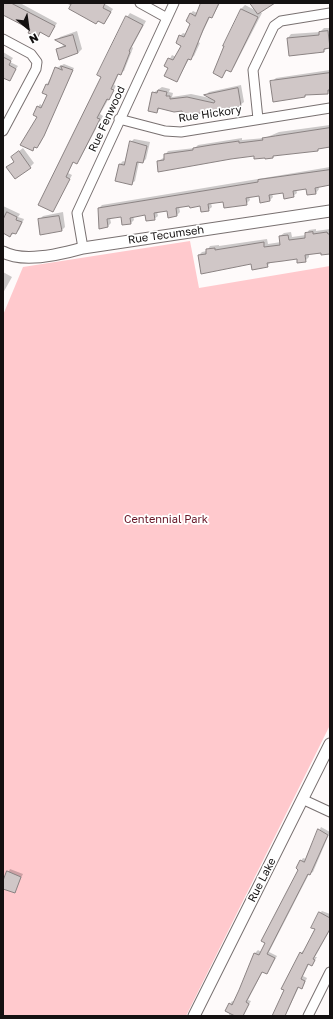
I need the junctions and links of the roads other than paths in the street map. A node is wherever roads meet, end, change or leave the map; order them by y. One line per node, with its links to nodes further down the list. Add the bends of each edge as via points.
1 (140, 3): 4 (street)
2 (174, 3): 4 (street, Rue Fenwood)
3 (330, 13): 8 (street, Rue Hickory, via 281,21 274,26 253,70)
4 (167, 18): 7 (street, Rue Fenwood)
5 (3, 39): 9 (street, via 31,54 37,62 36,69)
6 (330, 108): 8 (street, Rue Hickory)
7 (119, 119): 8 (street, Rue Hickory, via 165,131 181,132); 11 (street, Rue Fenwood, via 77,213)
8 (258, 119)
9 (3, 131)
10 (330, 211): 11 (street, Rue Tecumseh)
11 (83, 248): 12 (street, Rue Tecumseh, via 24,257 11,257)
12 (3, 252)
13 (330, 744): 14 (street, Rue Lake)
14 (302, 799): 15 (street); 17 (street, Rue Lake)
15 (330, 812)
16 (330, 972): 18 (street)
17 (194, 1016)
18 (308, 1016)

